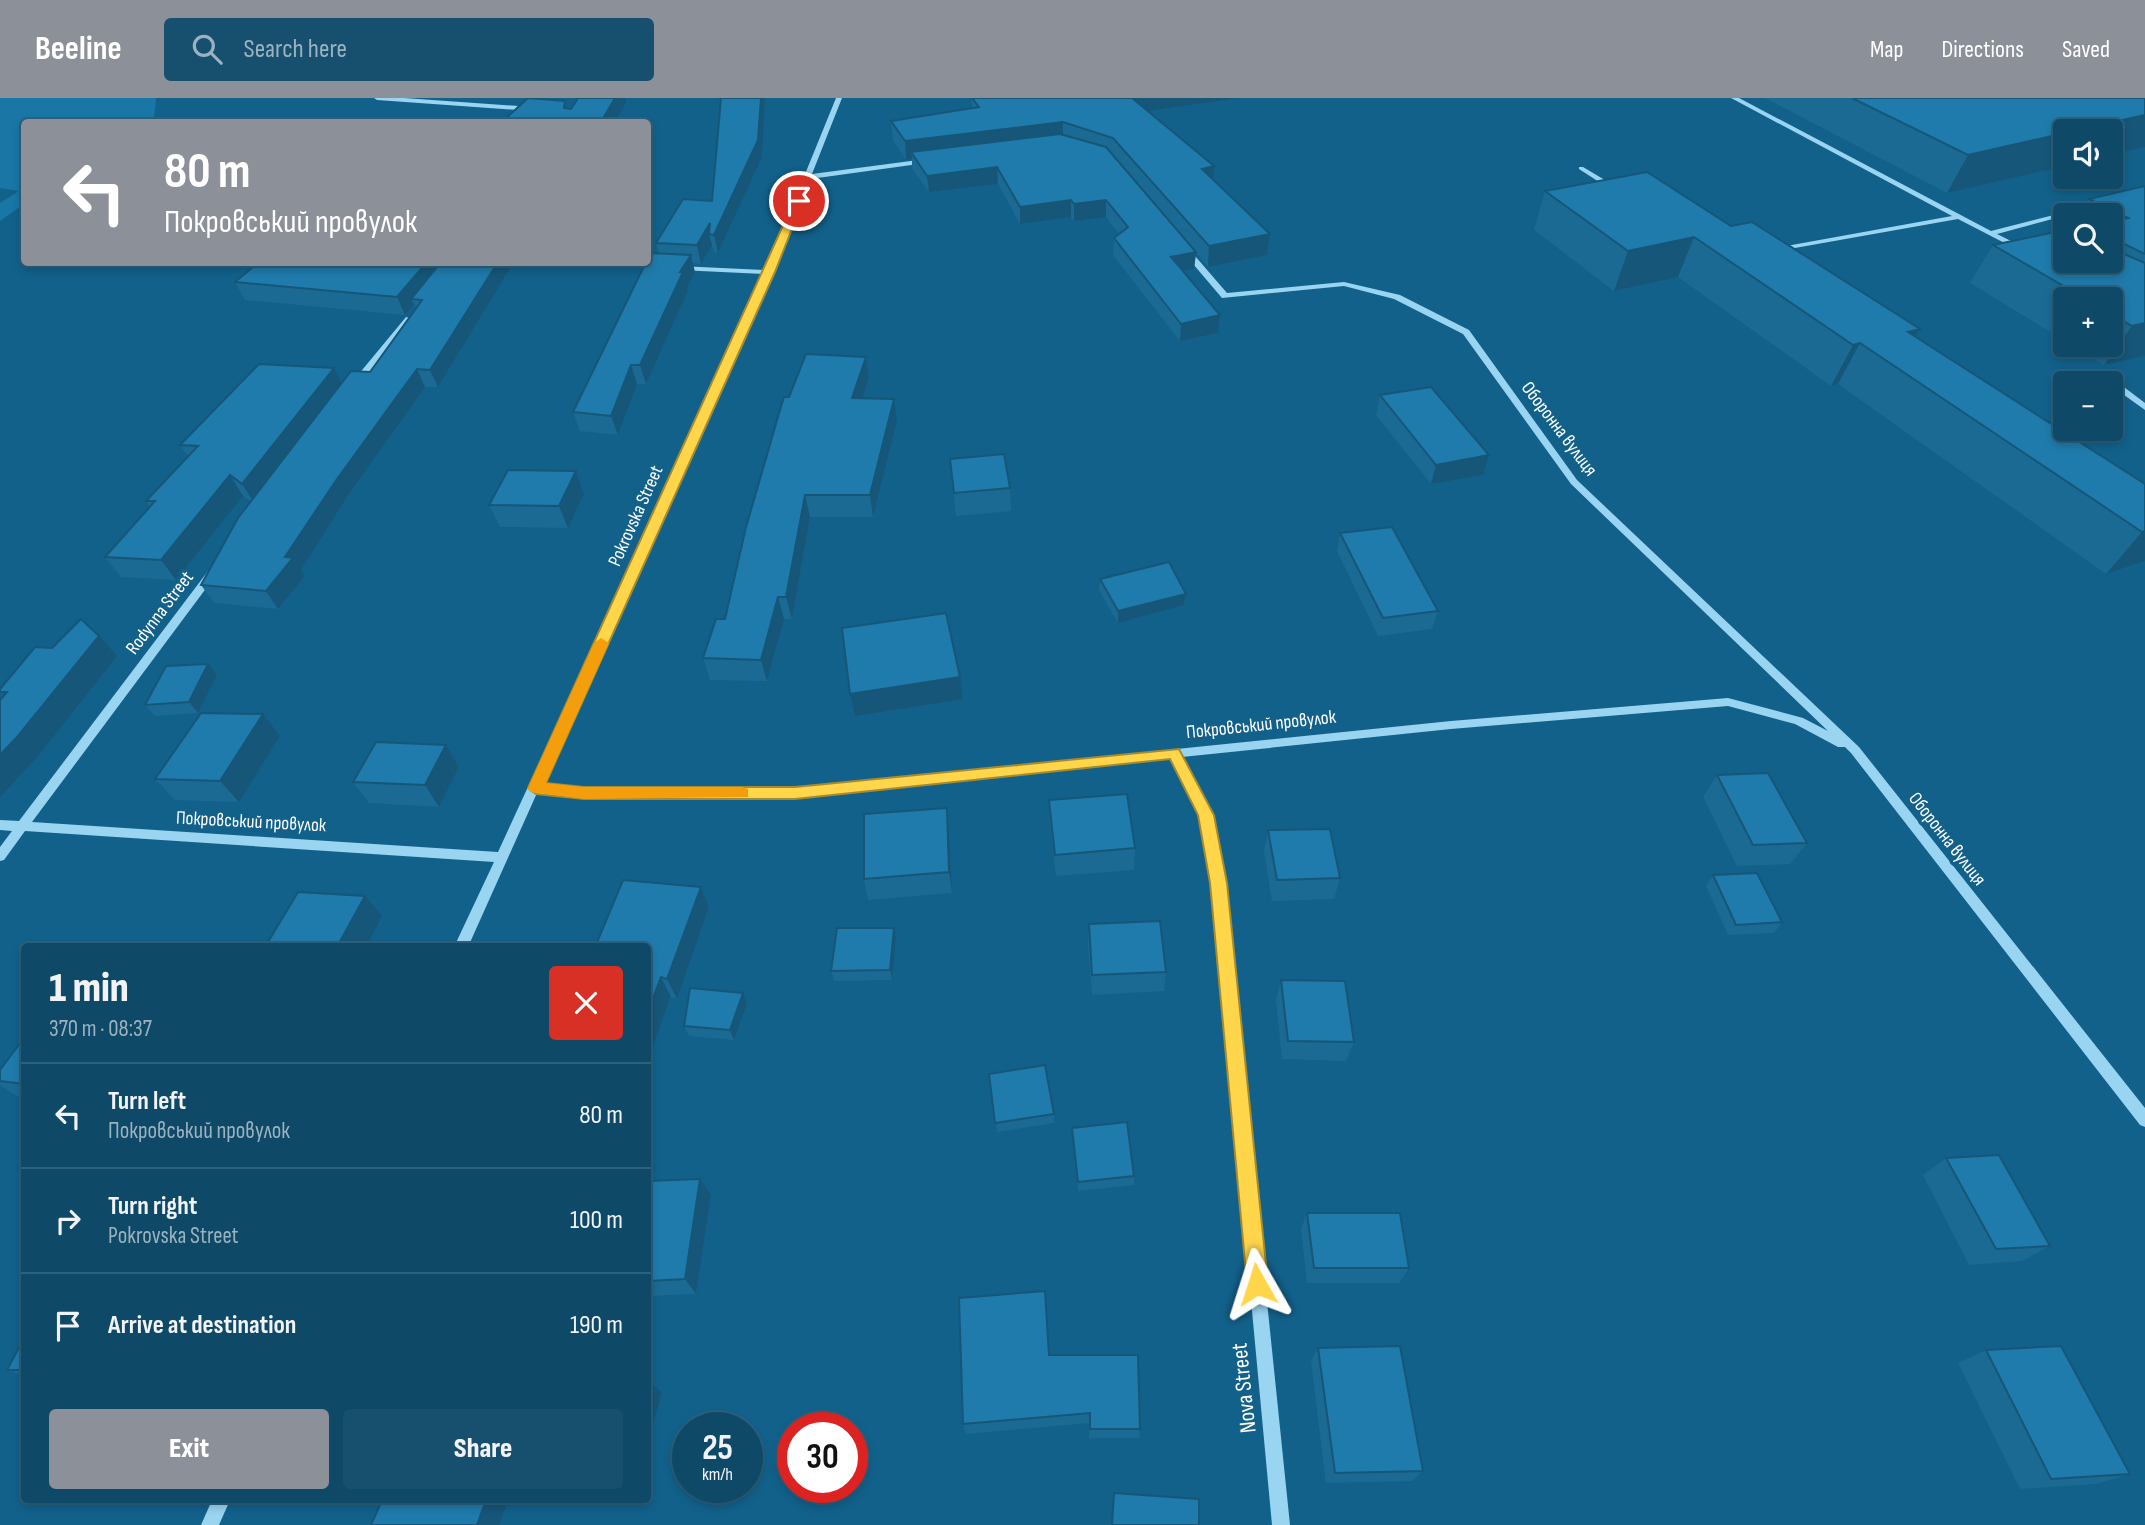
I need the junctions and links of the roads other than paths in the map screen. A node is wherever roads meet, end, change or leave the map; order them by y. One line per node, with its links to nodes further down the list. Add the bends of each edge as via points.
1 (377, 98): 4 (street)
2 (839, 98): 7 (street, Pokrovska Street)
3 (1734, 98): 9 (street)
4 (537, 109)
5 (937, 159): 7 (street)
6 (1581, 167): 8 (lane)
7 (808, 177): 16 (street, Pokrovska Street)
8 (1626, 196)
9 (1958, 217): 11 (street); 14 (lane)
10 (2053, 217): 11 (lane)
11 (1990, 233): 13 (street)
12 (1180, 244): 22 (street, Оборонна вулиця, via 1225,296 1344,284 1396,297 1466,332 1574,482)
13 (2025, 251)
14 (1760, 253)
15 (645, 266): 16 (street)
16 (769, 272): 24 (street, Pokrovska Street)
17 (421, 305): 18 (street)
18 (351, 389)
19 (2123, 390): 20 (street)
20 (2145, 407)
21 (219, 564): 26 (street, Rodynna Street)
22 (1855, 750): 23 (street, Покровський провулок, via 1800,721 1728,702); 30 (street, Оборонна вулиця)
23 (1174, 753): 24 (street, Покровський провулок, via 795,793 584,793); 33 (street, Nova Street, via 1206,815 1218,883)
24 (536, 788): 28 (street, Pokrovska Street)
25 (0, 825): 26 (street, Покровський провулок)
26 (23, 828): 27 (street, Rodynna Street); 28 (street, Покровський провулок)
27 (0, 856)
28 (500, 857): 29 (street, Pokrovska Street)
29 (463, 943)
30 (2145, 1120)
31 (220, 1503): 32 (street)
32 (210, 1525)
33 (1281, 1525)

